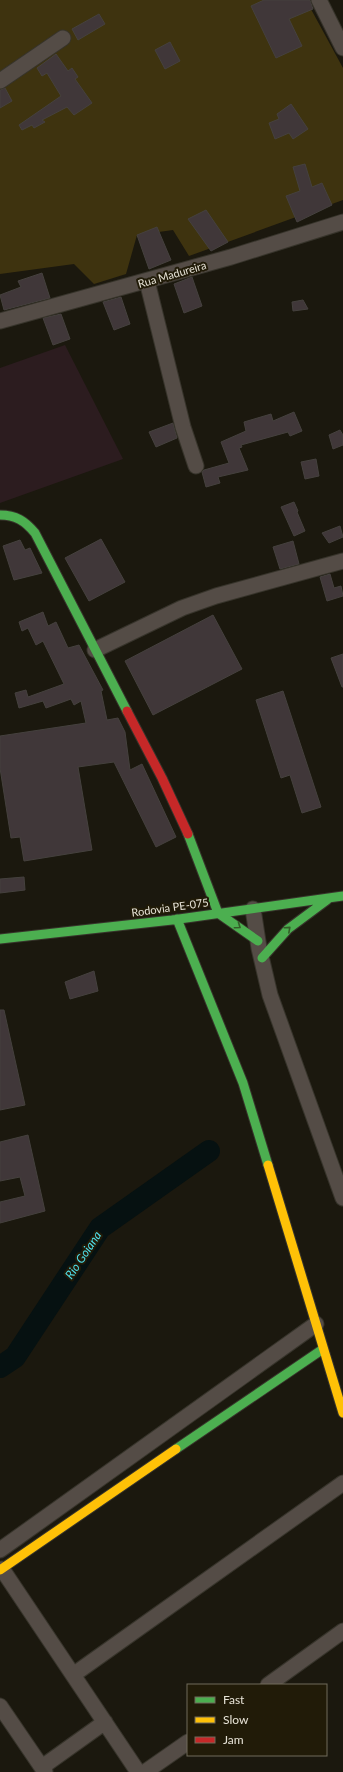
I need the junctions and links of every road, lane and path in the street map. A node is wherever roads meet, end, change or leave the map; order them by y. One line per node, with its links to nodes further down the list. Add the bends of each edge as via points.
1 (319, 0): 3 (street)
2 (63, 38): 4 (street)
3 (343, 48)
4 (0, 81)
5 (343, 222): 6 (street, Rua Madureira, via 268,247)
6 (147, 281): 7 (street, Rua Madureira); 8 (street, via 183,427)
7 (0, 321)
8 (196, 466)
9 (0, 515): 11 (street, via 19,517 35,533)
10 (343, 561): 11 (street, via 182,608)
11 (95, 650): 15 (street, via 180,816)
12 (343, 896): 13 (street, Rodovia PE-075)
13 (331, 897): 14 (street, Rodovia PE-075); 19 (street, one-way to 13, via 288,929)
14 (253, 909): 15 (street, Rodovia PE-075); 18 (street)
15 (218, 913): 16 (street, Rodovia PE-075); 18 (street, one-way to 18)
16 (177, 919): 17 (street, Rodovia PE-075); 22 (street, via 242,1083)
17 (0, 939)
18 (258, 940): 19 (street)
19 (262, 958): 20 (street, via 270,995)
20 (338, 1166): 21 (street)
21 (343, 1198)
22 (316, 1324): 23 (street); 26 (street)
23 (324, 1349): 24 (street); 27 (street)
24 (343, 1413)
25 (343, 1483): 29 (street)
26 (0, 1550)
27 (1, 1570): 29 (street)
28 (343, 1631): 30 (street)
29 (73, 1675): 32 (street)
30 (269, 1684)
31 (0, 1706): 34 (street)
32 (105, 1722): 34 (street); 35 (street)
33 (187, 1743): 36 (street)
34 (44, 1770)
35 (138, 1772)
36 (146, 1772)

